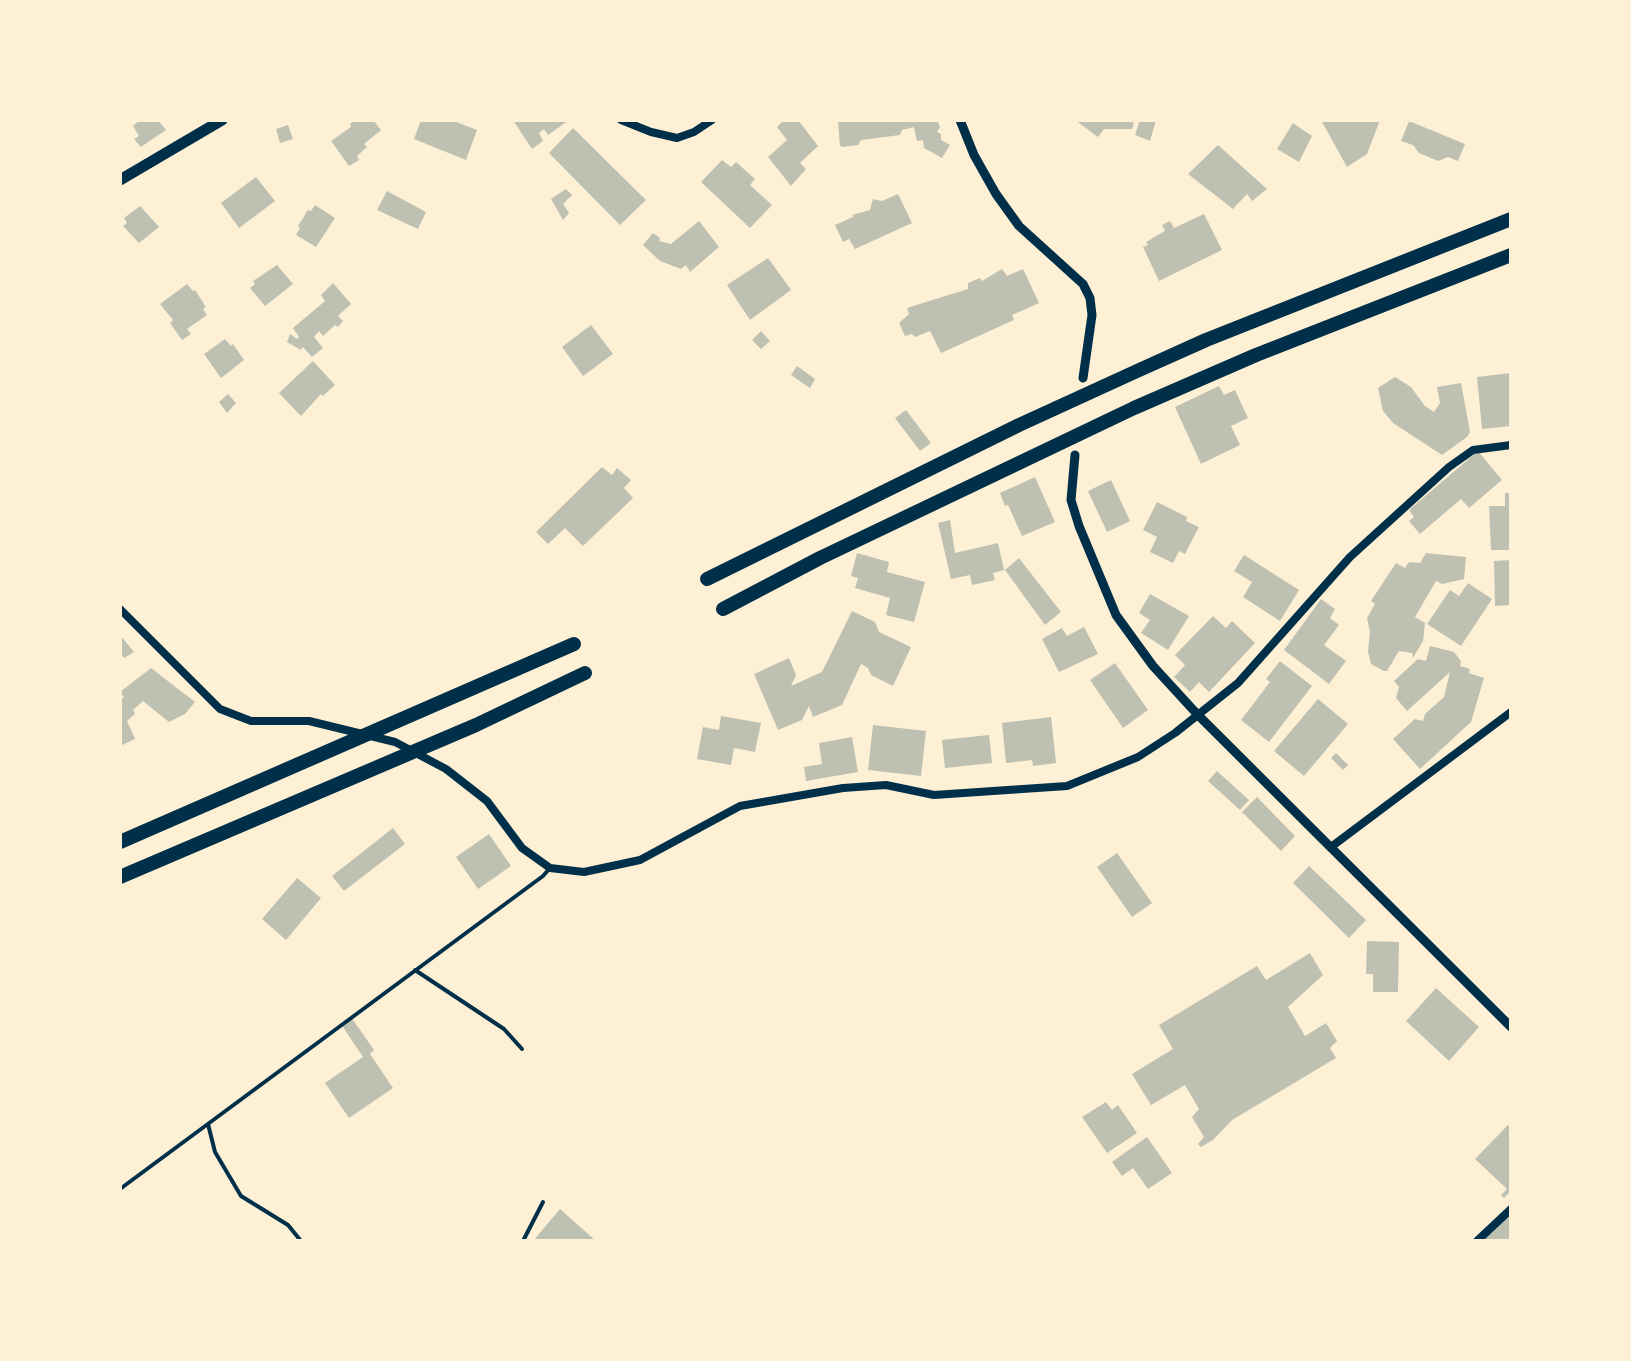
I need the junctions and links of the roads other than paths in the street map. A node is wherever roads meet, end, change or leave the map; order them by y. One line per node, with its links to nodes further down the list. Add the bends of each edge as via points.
1 (222, 120): 5 (main road)
2 (621, 120): 3 (street, via 677,138)
3 (712, 120)
4 (960, 120): 8 (street, via 974,155 1019,226 1083,284 1090,298)
5 (120, 180)
6 (1511, 219): 11 (highway, via 1206,340 1006,431)
7 (1511, 255): 13 (highway, via 1134,408)
8 (1083, 378)
9 (1511, 445): 17 (street, via 1473,450 1449,467 1350,557 1238,683)
10 (1075, 455): 17 (street, via 1071,500 1116,615)
11 (707, 579)
12 (120, 609): 20 (street, via 220,709 251,721 309,721 395,742 446,769 487,801 522,848)
13 (723, 609)
14 (574, 644): 18 (highway)
15 (585, 673): 21 (highway)
16 (1511, 712): 19 (street)
17 (1197, 714): 19 (street); 20 (street, via 1138,757 1067,786 934,795 886,785 843,788 740,806 640,860 584,872)
18 (120, 842)
19 (1331, 847): 23 (street)
20 (550, 868): 22 (lane)
21 (120, 877)
22 (415, 970): 24 (lane, via 504,1029); 25 (lane)
23 (1511, 1027)
24 (522, 1049)
25 (208, 1124): 26 (lane); 29 (lane, via 215,1152 241,1196 288,1225)
26 (120, 1189)
27 (543, 1202): 30 (lane)
28 (1511, 1209): 31 (street)
29 (301, 1241)
30 (523, 1241)
31 (1477, 1241)

